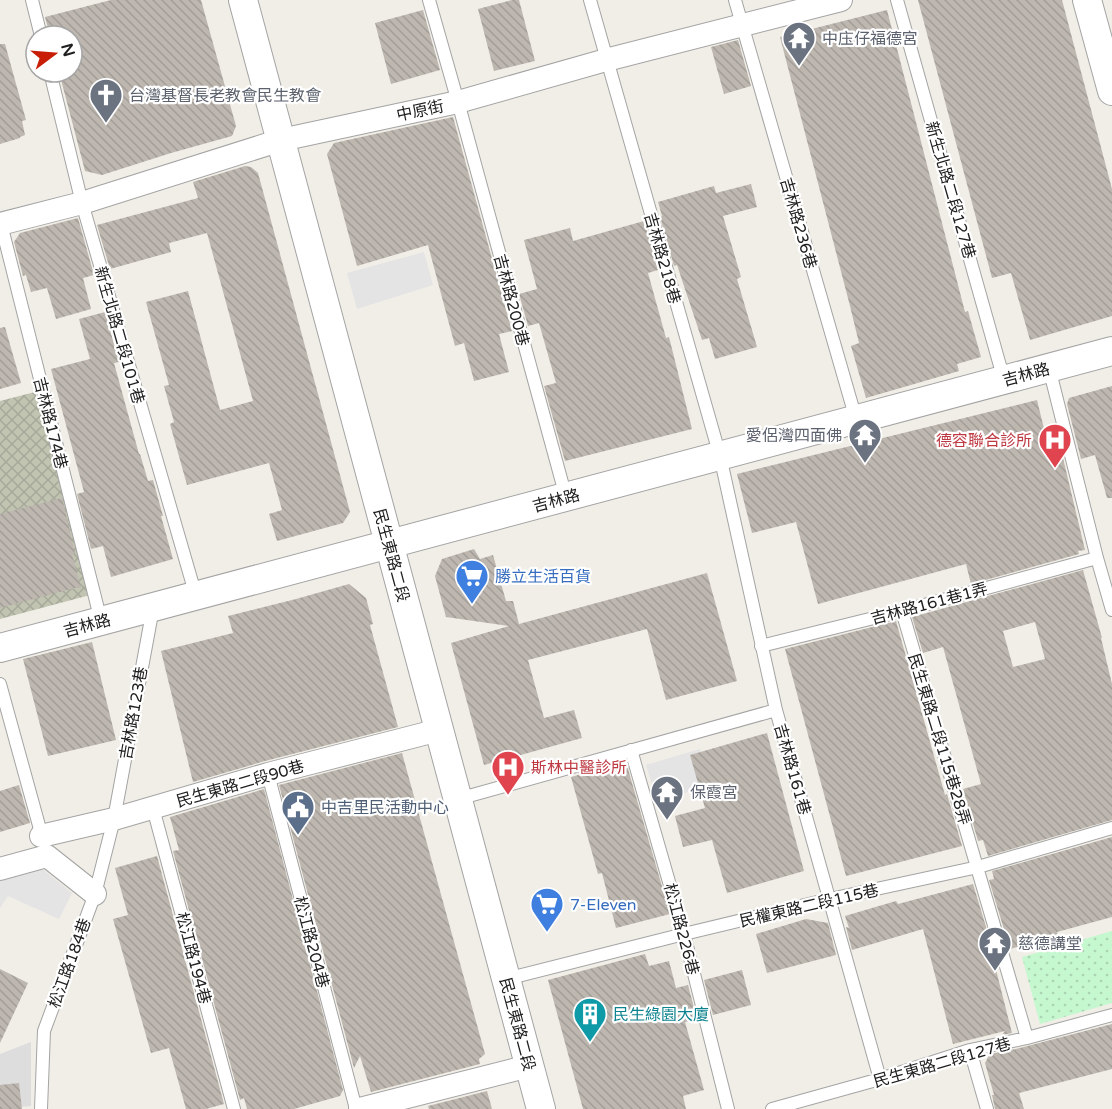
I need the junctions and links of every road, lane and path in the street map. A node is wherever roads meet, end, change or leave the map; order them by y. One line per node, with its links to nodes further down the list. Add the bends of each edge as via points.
1 (32, 0): 9 (lane)
2 (243, 0): 15 (street, 民生東路二段)
3 (429, 0): 14 (lane, 吉林路200巷)
4 (590, 0): 11 (lane, 吉林路218巷)
5 (735, 0): 10 (lane, 吉林路236巷)
6 (841, 0): 10 (street, 中原街)
7 (897, 0): 20 (lane, 新生北路二段127巷)
8 (1087, 0): 13 (street)
9 (37, 24)
10 (742, 26): 11 (street, 中原街); 21 (lane, 吉林路236巷)
11 (606, 60): 14 (street, 中原街); 22 (lane, 吉林路218巷)
12 (53, 84): 16 (lane, 新生北路二段101巷)
13 (1112, 91)
14 (458, 102): 15 (street, 中原街); 23 (lane, 吉林路200巷)
15 (281, 140): 16 (street, 中原街); 24 (street, 民生東路二段)
16 (82, 203): 17 (street, 中原街); 26 (lane, 新生北路二段101巷)
17 (0, 224): 30 (lane, 吉林路174巷)
18 (1112, 351): 19 (street, 吉林路)
19 (1049, 368): 20 (street, 吉林路); 25 (lane)
20 (1004, 380): 21 (street, 吉林路)
21 (856, 419): 22 (street, 吉林路)
22 (720, 456): 23 (street, 吉林路); 31 (lane, 吉林路161巷)
23 (566, 497): 24 (street, 吉林路)
24 (389, 544): 26 (street, 吉林路); 35 (street, 民生東路二段)
25 (1097, 558): 28 (lane); 29 (lane, 吉林路161巷1弄)
26 (196, 596): 27 (street, 吉林路)
27 (153, 608): 30 (street, 吉林路); 40 (lane, 吉林路123巷)
28 (1112, 610)
29 (902, 611): 31 (lane, 吉林路161巷1弄); 43 (lane, 民生東路二段115巷28弄)
30 (101, 621): 32 (street, 吉林路)
31 (761, 646): 34 (lane, 吉林路161巷)
32 (0, 648)
33 (0, 684): 42 (lane)
34 (776, 710): 36 (lane); 46 (lane, 吉林路161巷)
35 (439, 730): 37 (street, 民生東路二段90巷); 38 (street, 民生東路二段)
36 (631, 750): 38 (lane); 47 (lane, 松江路226巷)
37 (268, 774): 39 (street, 民生東路二段90巷); 56 (lane, 松江路204巷)
38 (458, 799): 48 (street, 民生東路二段)
39 (153, 808): 40 (street, 民生東路二段90巷); 55 (lane, 松江路194巷)
40 (114, 819): 42 (street, 民生東路二段90巷); 45 (lane, 松江路184巷)
41 (1112, 828): 43 (lane, 民權東路二段115巷)
42 (44, 846): 44 (street, 民生東路二段90巷); 45 (street)
43 (978, 867): 46 (lane, 民權東路二段115巷); 50 (lane, 民生東路二段115巷28弄)
44 (0, 869)
45 (95, 894): 54 (lane, 松江路184巷, via 44,1031)
46 (830, 899): 47 (lane, 民權東路二段115巷); 53 (lane, 吉林路161巷)
47 (684, 934): 48 (lane, 民權東路二段115巷); 59 (lane, 松江路226巷)
48 (506, 979): 52 (street, 民生東路二段)
49 (1112, 1015): 50 (lane, 民生東路二段127巷)
50 (1027, 1038): 51 (lane, 民生東路二段127巷)
51 (970, 1050): 53 (lane, 民生東路二段127巷); 61 (lane)
52 (530, 1066): 57 (street); 58 (street, 民生東路二段)
53 (880, 1079): 60 (lane, 民生東路二段127巷)
54 (41, 1109)
55 (234, 1109)
56 (356, 1109)
57 (360, 1109)
58 (541, 1109)
59 (728, 1109)
60 (771, 1109)
61 (987, 1109)

